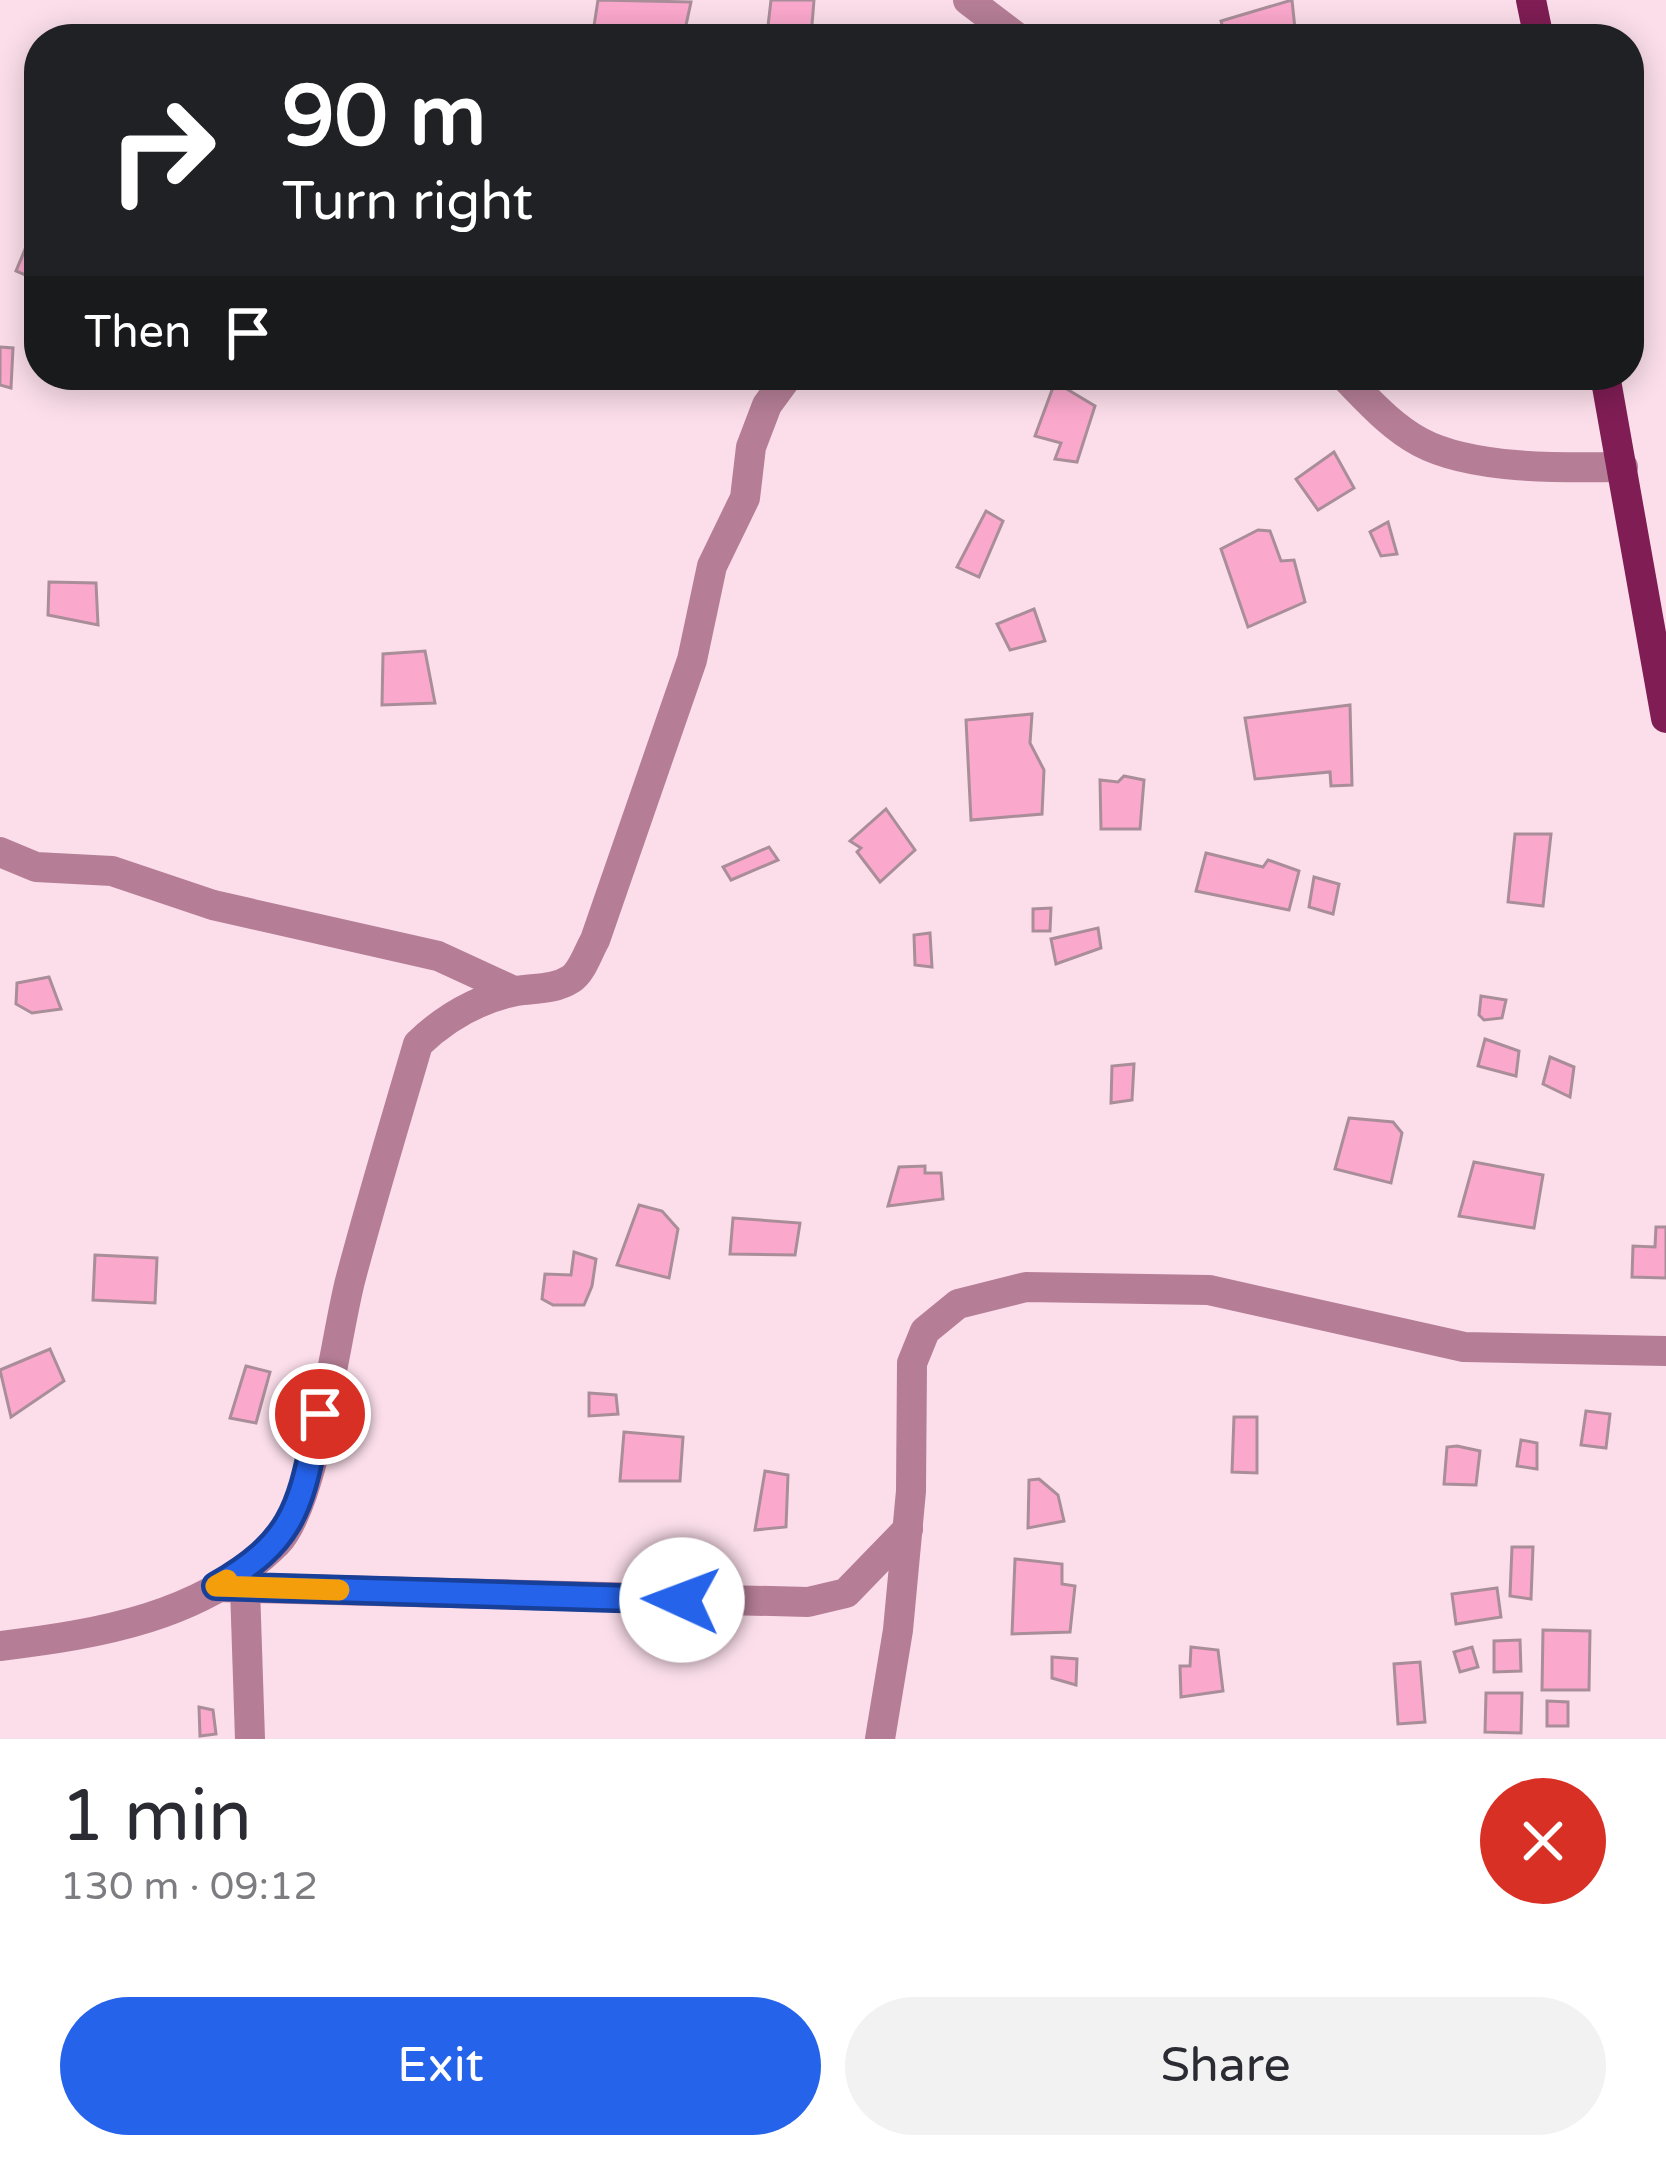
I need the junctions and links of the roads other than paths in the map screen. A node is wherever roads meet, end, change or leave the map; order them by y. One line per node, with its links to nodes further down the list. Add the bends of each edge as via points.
1 (778, 390): 7 (street, via 752,447 745,498 712,566 692,659 595,940 575,977)
2 (1358, 390): 4 (street, via 1388,420 1442,450 1570,468)
3 (1608, 390): 4 (main road)
4 (1624, 467): 5 (main road)
5 (1666, 713)
6 (0, 852): 7 (street, via 36,867 112,871 213,905 439,956)
7 (514, 992): 10 (street, via 444,1019 418,1044 350,1282 300,1502 280,1540)
8 (1666, 1351): 9 (street, via 1464,1347 1209,1290 1026,1287 958,1304 926,1331 912,1363)
9 (908, 1529): 10 (street, via 846,1593 808,1602); 13 (street)
10 (230, 1587): 11 (street, via 127,1627); 12 (street)
11 (0, 1646)
12 (250, 1739)
13 (880, 1739)

